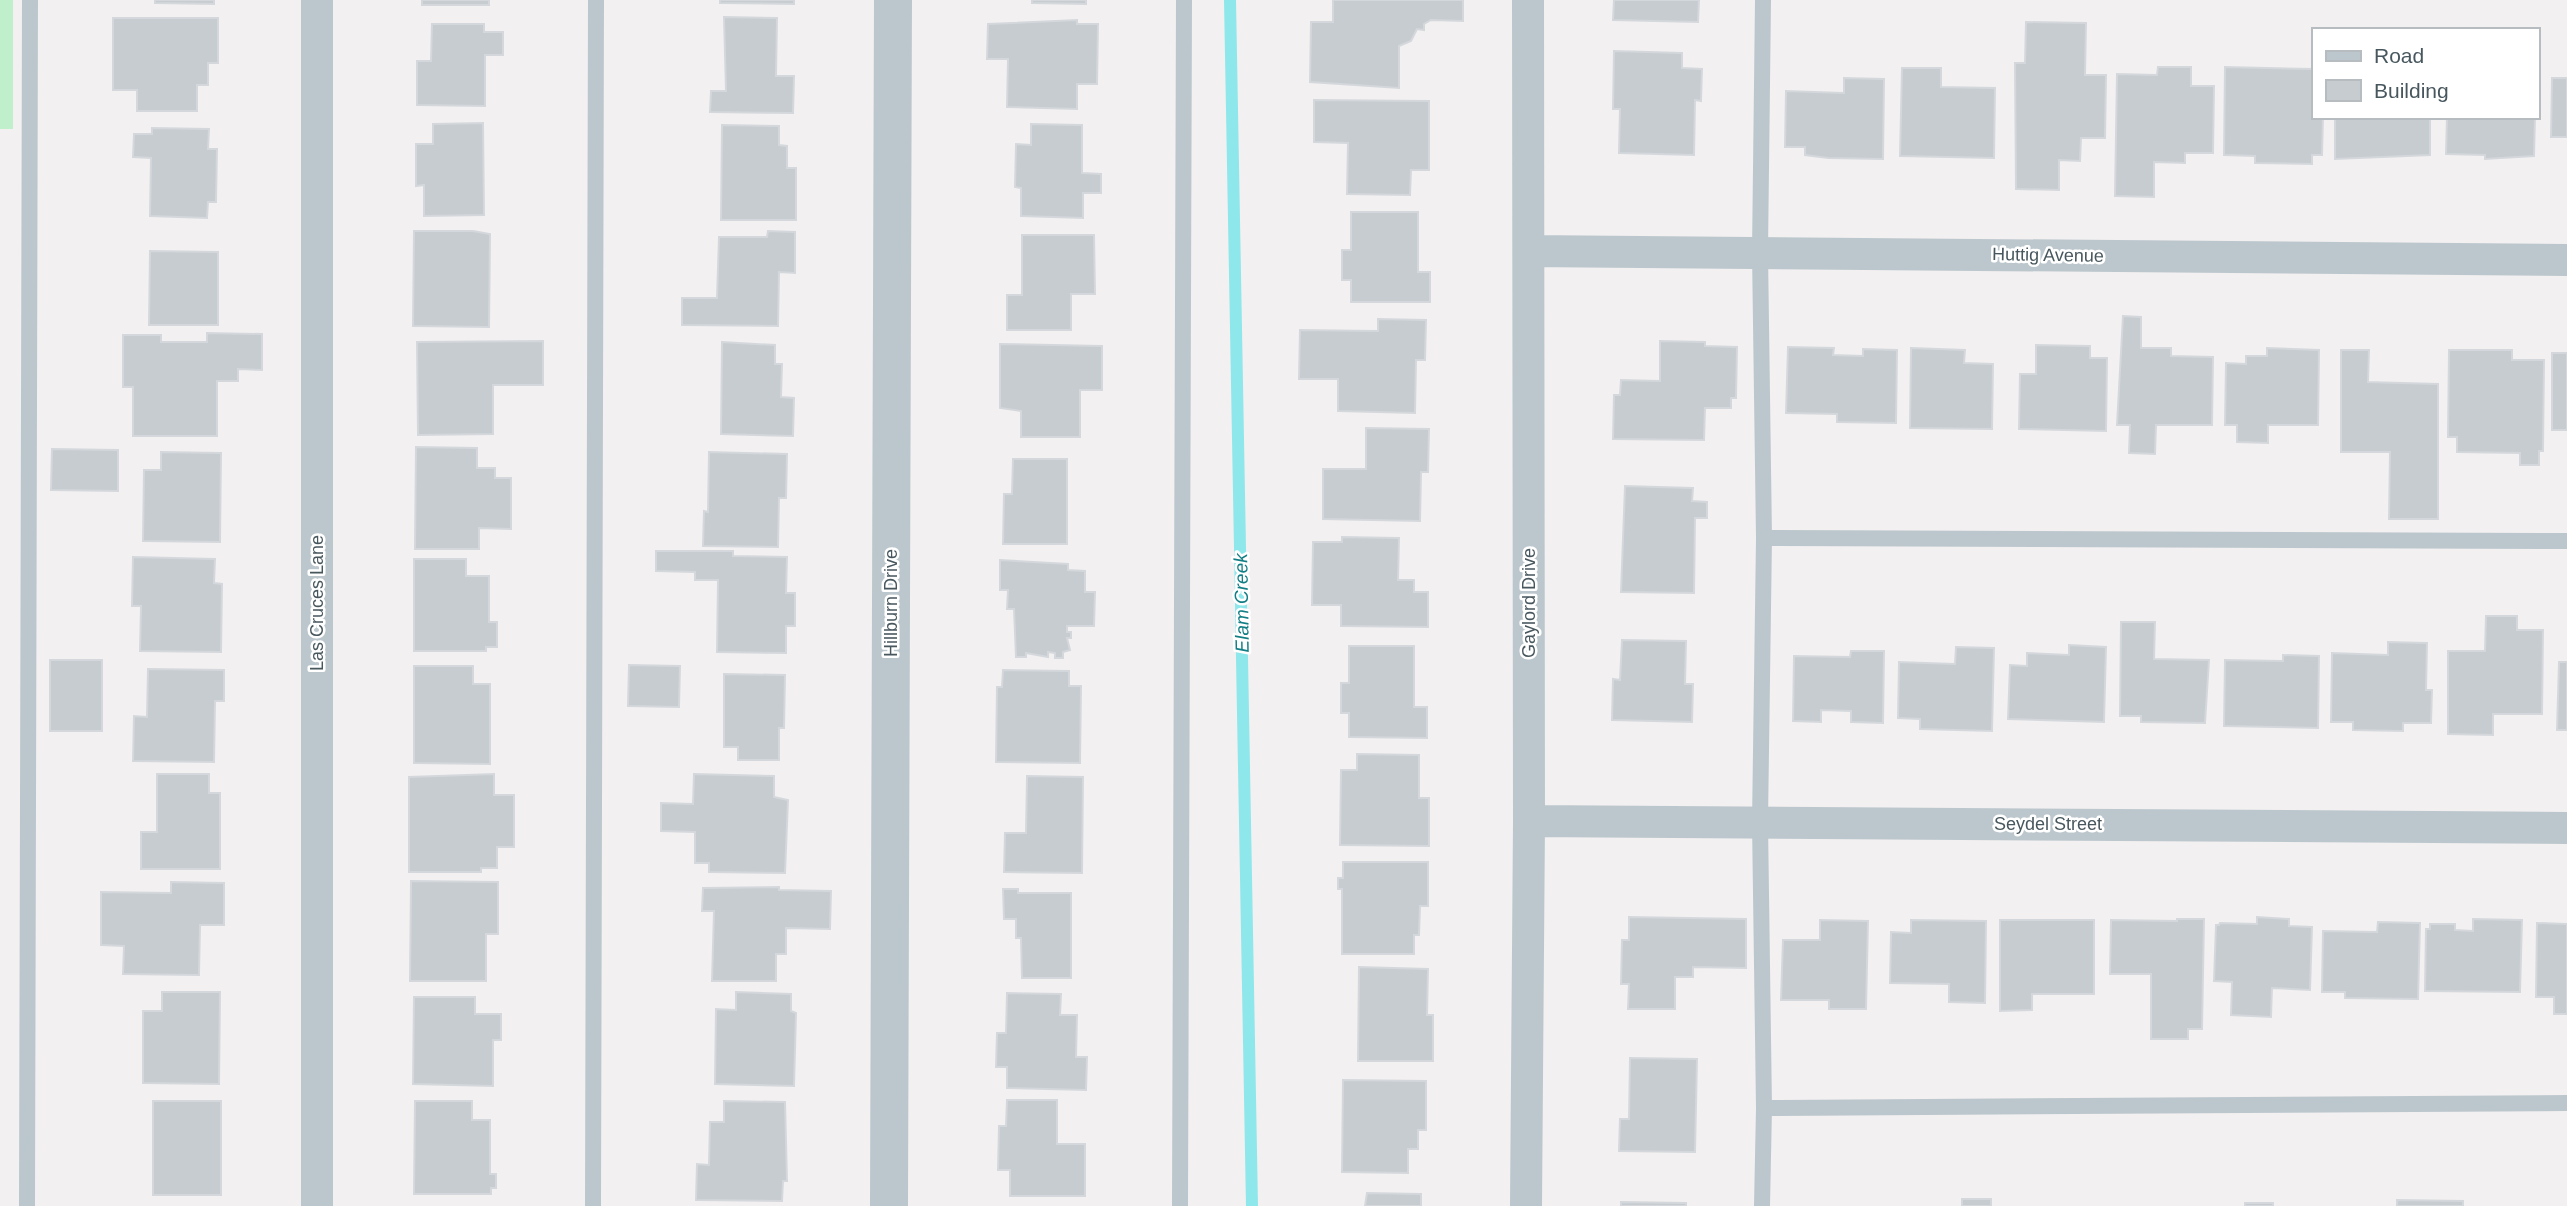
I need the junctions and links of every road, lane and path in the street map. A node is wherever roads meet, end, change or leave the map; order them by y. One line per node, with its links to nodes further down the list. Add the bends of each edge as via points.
1 (30, 0): 18 (lane)
2 (317, 0): 19 (street, Las Cruces Lane)
3 (596, 0): 20 (lane)
4 (893, 0): 21 (street, Hillburn Drive)
5 (1184, 0): 22 (lane)
6 (1528, 0): 8 (street, Gaylord Drive)
7 (1763, 0): 9 (lane)
8 (1529, 251): 9 (street, Huttig Avenue); 13 (street, Gaylord Drive)
9 (1760, 252): 10 (street, Huttig Avenue); 11 (lane)
10 (2567, 260)
11 (1764, 538): 12 (lane); 14 (lane)
12 (2567, 541)
13 (1529, 821): 14 (street, Seydel Street); 23 (street, Gaylord Drive)
14 (1760, 822): 15 (street, Seydel Street); 17 (lane)
15 (2567, 828)
16 (2567, 1103): 17 (lane)
17 (1764, 1108): 24 (lane)
18 (27, 1206)
19 (317, 1206)
20 (593, 1206)
21 (889, 1206)
22 (1180, 1206)
23 (1526, 1206)
24 (1762, 1206)

